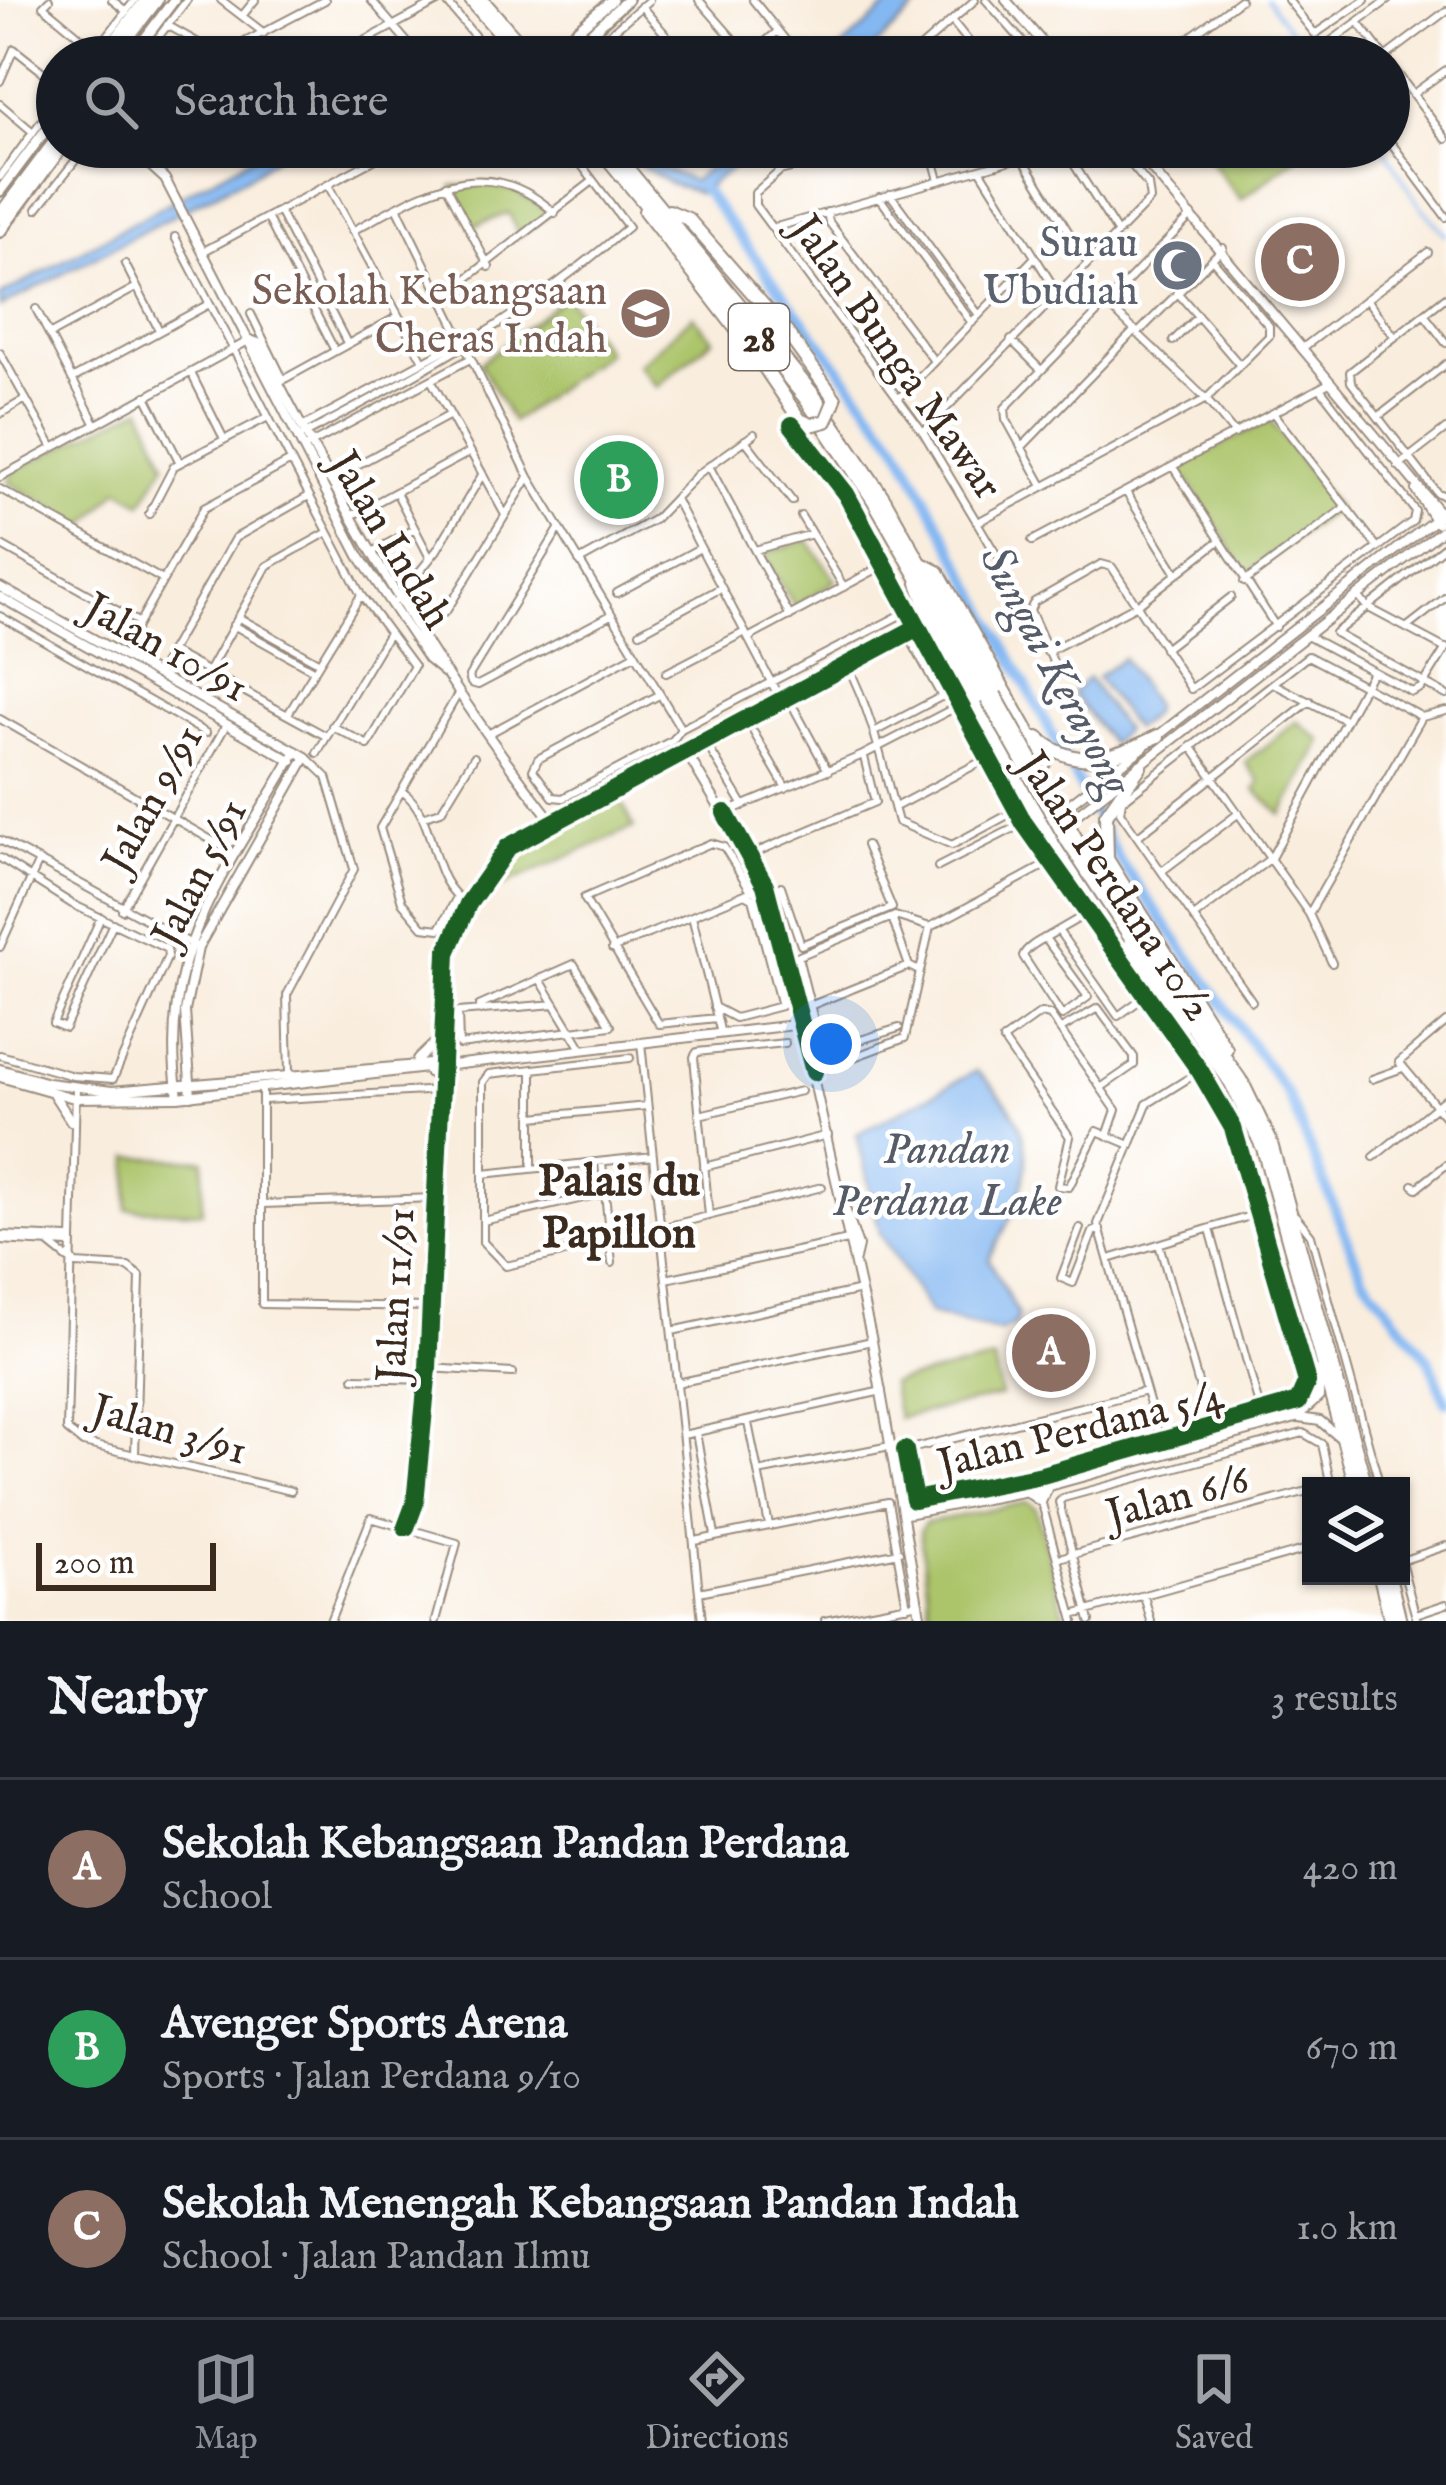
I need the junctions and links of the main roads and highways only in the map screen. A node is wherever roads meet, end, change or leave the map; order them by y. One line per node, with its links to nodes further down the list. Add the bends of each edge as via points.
1 (145, 0): 9 (main road)
2 (155, 0): 10 (highway)
3 (165, 0): 11 (highway)
4 (174, 0): 12 (main road)
5 (471, 0): 13 (highway)
6 (482, 0): 14 (highway)
7 (612, 0): 15 (main road)
8 (626, 0): 16 (main road)
9 (117, 36)
10 (120, 36)
11 (124, 36)
12 (147, 36)
13 (507, 36)
14 (511, 36)
15 (570, 36)
16 (587, 36)
17 (36, 146): 24 (main road)
18 (36, 150): 25 (highway)
19 (40, 168): 27 (highway)
20 (44, 168): 28 (main road)
21 (622, 168): 23 (highway, 28)
22 (623, 168): 26 (highway, 28)
23 (630, 184): 26 (highway, bridge, via 800,420 826,421 835,399 784,330 688,219); 29 (highway, 28, via 805,398)
24 (0, 191)
25 (0, 203)
26 (662, 208): 29 (highway, 28, via 814,394)
27 (0, 217)
28 (0, 232)
29 (919, 567): 30 (highway, via 938,572); 33 (highway, via 937,632); 36 (highway, 28, bridge)
30 (1033, 733): 31 (highway, via 1055,752 1084,760 1116,757); 33 (highway, via 1043,769)
31 (1158, 736)
32 (1140, 767): 34 (highway, via 1110,795)
33 (1016, 775): 35 (highway)
34 (1108, 863): 35 (highway, via 1089,862); 38 (highway, via 1218,1029)
35 (1083, 882): 37 (highway, via 1173,1014)
36 (1135, 936): 37 (highway, 28); 38 (highway, 28)
37 (1193, 1028): 39 (highway, 28, via 1263,1148)
38 (1234, 1071): 40 (highway, 28, via 1270,1140)
39 (1354, 1477)
40 (1364, 1477)
41 (1382, 1585): 43 (highway)
42 (1391, 1585): 44 (highway)
43 (1390, 1621)
44 (1400, 1621)

